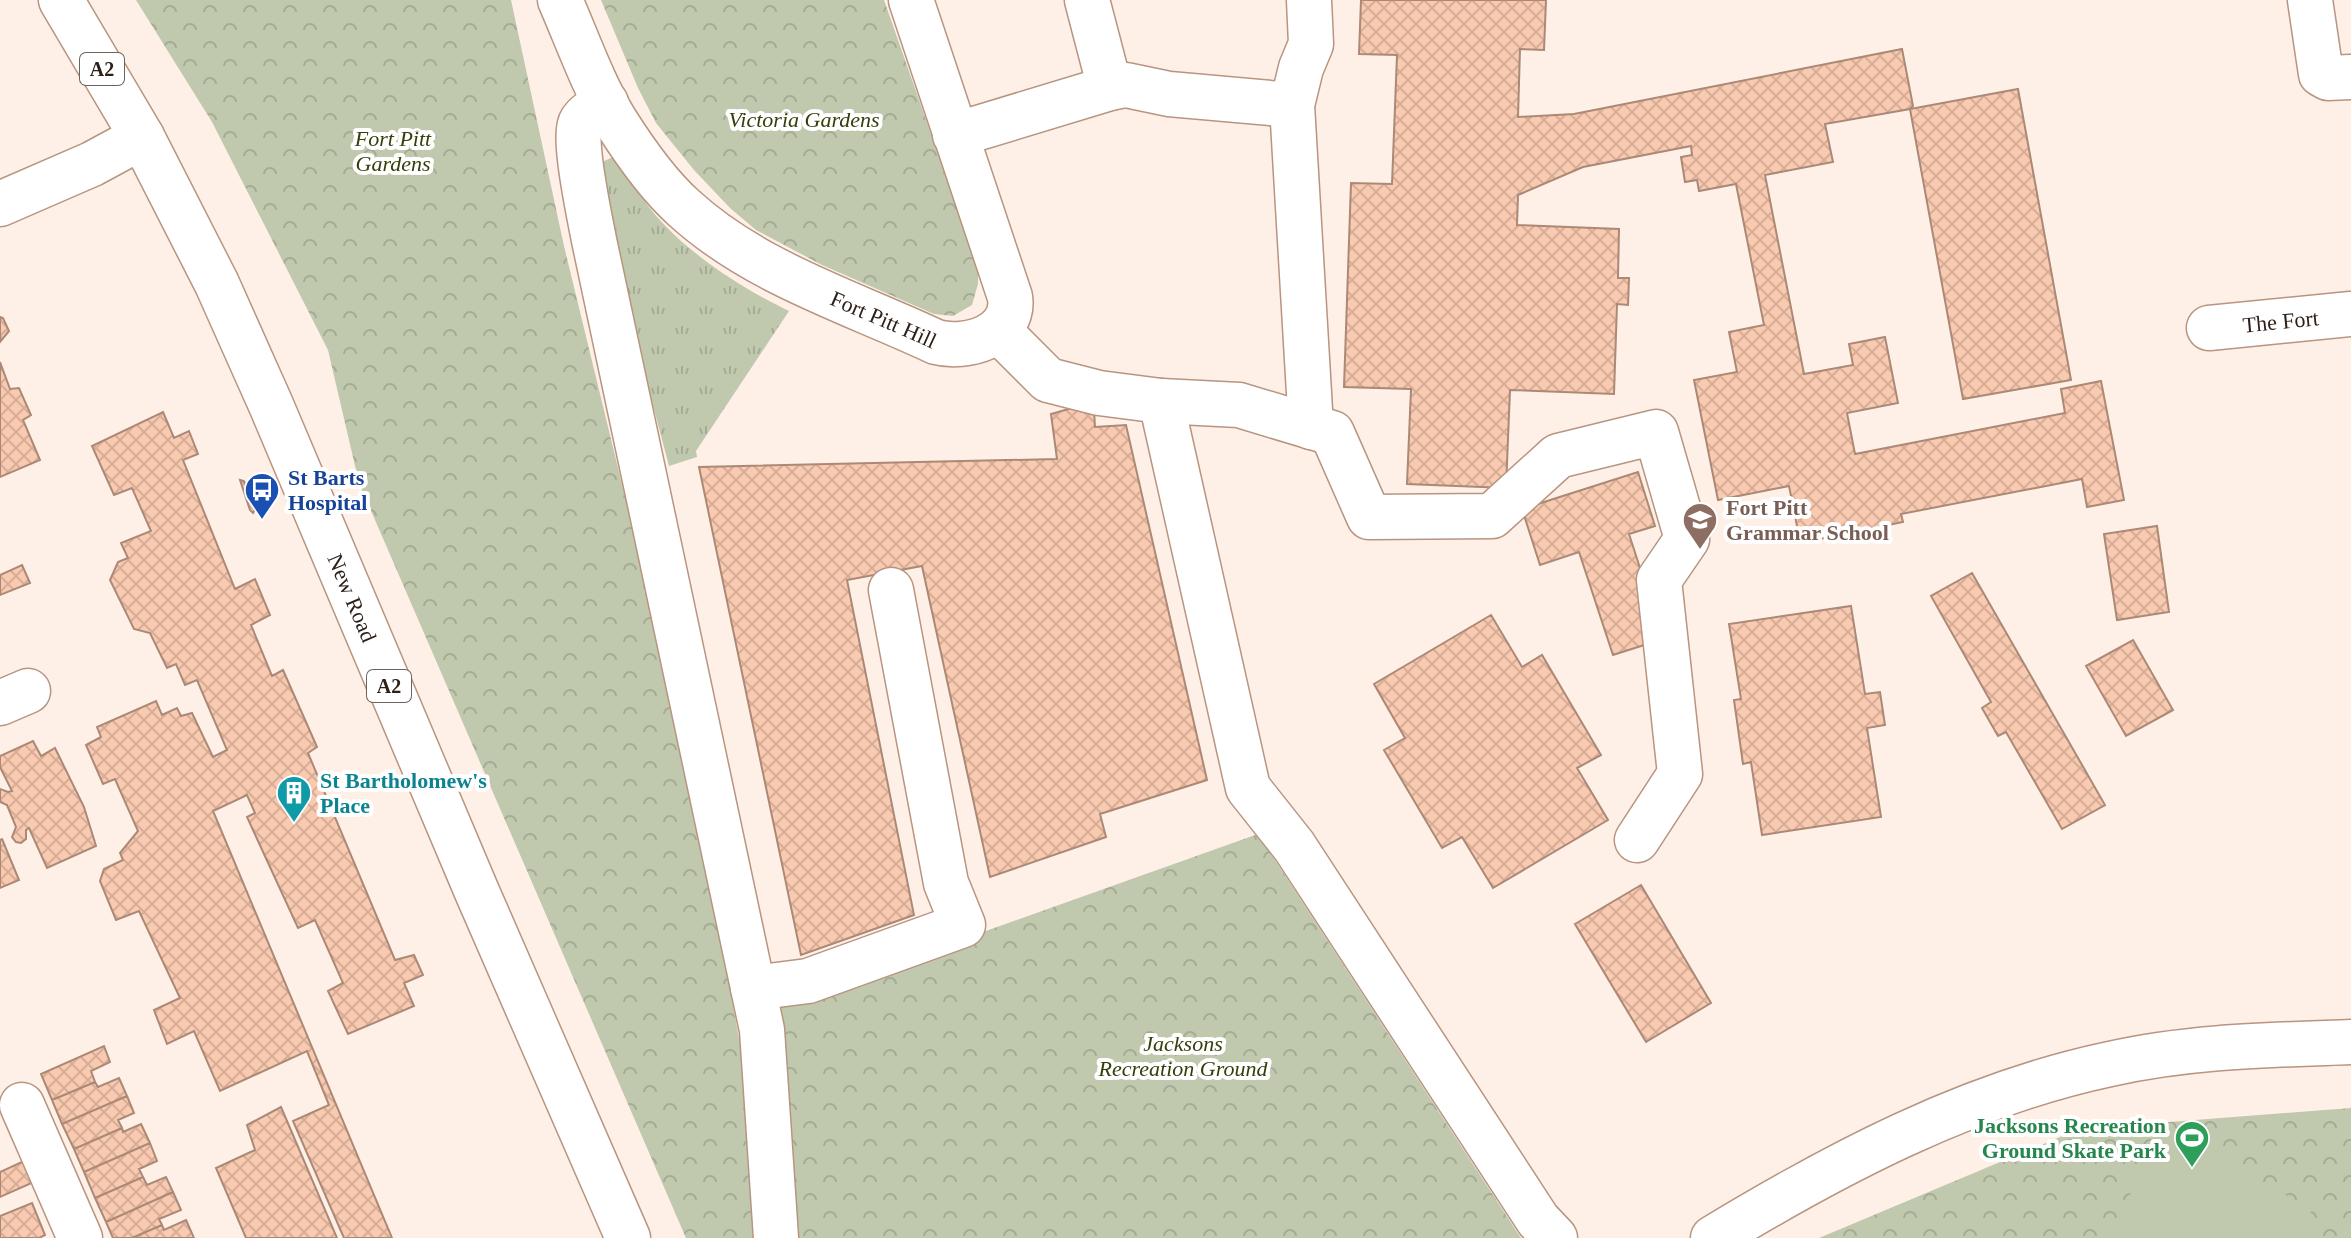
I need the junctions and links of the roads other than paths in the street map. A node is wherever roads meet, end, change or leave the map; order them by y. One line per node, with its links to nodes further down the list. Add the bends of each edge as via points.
1 (61, 0): 12 (street, A2)
2 (560, 0): 9 (street, Fort Pitt Hill)
3 (911, 0): 11 (street)
4 (1087, 0): 8 (street)
5 (1309, 0): 10 (street, via 1311,44)
6 (2310, 0): 7 (street, via 2321,74)
7 (2351, 77)
8 (1110, 88): 10 (street, via 1126,85); 11 (street)
9 (606, 103): 16 (street, Fort Pitt Hill, via 655,177 693,216 835,316 942,344 971,344); 21 (street, via 583,118 578,130 594,240)
10 (1292, 105): 18 (street)
11 (955, 135): 16 (street, via 1010,297 1011,309)
12 (142, 137): 13 (street); 25 (street, New Road / A2, via 265,391)
13 (0, 204)
14 (2351, 314): 15 (street, The Fort)
15 (2209, 328)
16 (998, 330): 17 (street, via 1048,380)
17 (1161, 401): 18 (street, via 1239,405); 27 (street, via 1248,788 1294,846 1538,1220)
18 (1311, 427): 20 (street, via 1332,433 1369,517 1492,516 1558,456 1656,432 1687,539 1659,580 1680,774)
19 (891, 590): 21 (street, via 946,883 963,925 808,981)
20 (1637, 840)
21 (753, 988): 26 (street, via 762,1030)
22 (2351, 1042): 28 (street, via 2176,1053 2024,1087 1965,1107 1806,1182)
23 (22, 1105): 24 (street)
24 (80, 1238)
25 (628, 1238)
26 (776, 1238)
27 (1555, 1238)
28 (1713, 1238)

